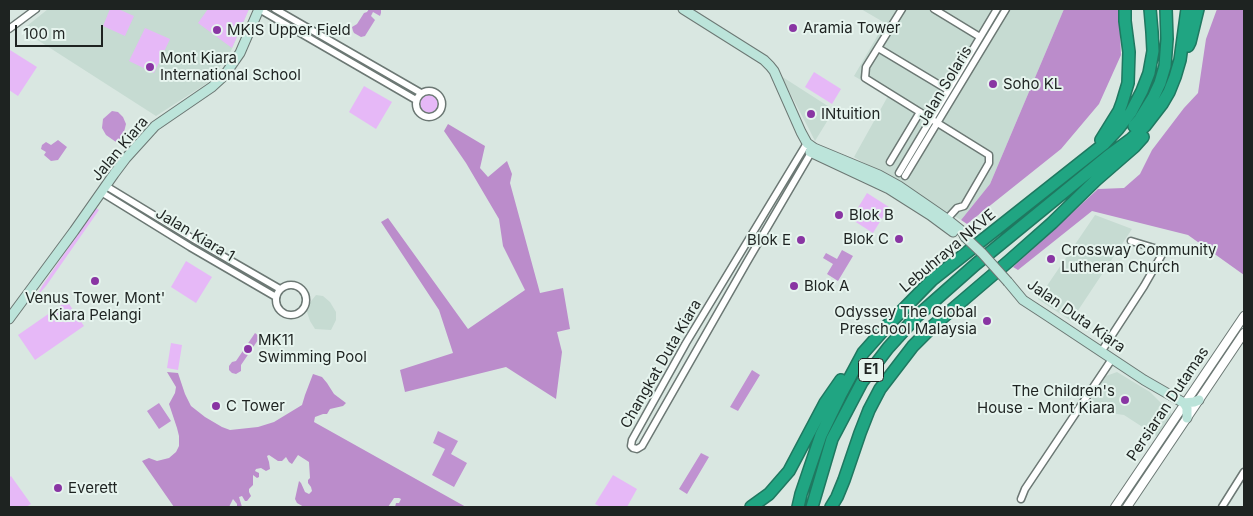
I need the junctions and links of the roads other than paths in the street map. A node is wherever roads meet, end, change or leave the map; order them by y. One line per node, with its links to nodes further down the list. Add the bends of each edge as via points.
1 (36, 9): 14 (street)
2 (259, 9): 20 (street); 30 (main road, Jalan Kiara, via 240,53 224,76 155,126)
3 (275, 9): 19 (street)
4 (683, 9): 24 (main road, via 770,66)
5 (902, 9): 16 (street)
6 (934, 9): 15 (street)
7 (997, 9): 15 (street, Jalan Solaris)
8 (1006, 9): 23 (street, Jalan Solaris)
9 (1125, 9): 25 (highway, via 1129,75 1122,103)
10 (1150, 9): 25 (highway, Lebuhraya NKVE, via 1153,51 1149,73 1131,112)
11 (1166, 9): 26 (highway, via 1165,66 1160,83 1140,119)
12 (1187, 9): 17 (highway)
13 (1198, 9): 17 (highway, via 1190,42)
14 (9, 29)
15 (980, 36): 18 (street, Jalan Solaris)
16 (878, 48): 18 (street); 21 (street, via 866,67 865,78)
17 (1180, 60): 22 (highway, E1, via 1169,92)
18 (948, 90): 23 (street, Jalan Solaris)
19 (421, 93): 20 (street); 20 (street, via 430,91 439,95 440,111 430,118 421,115 416,108)
20 (416, 100)
21 (920, 112): 23 (street); 27 (street)
22 (1154, 114): 26 (highway, E1, via 1130,140); 50 (highway, via 1150,129 1134,147 914,346 880,389 869,410)
23 (934, 121): 28 (street, Jalan Solaris); 31 (street, via 989,154 989,163 964,206 957,208)
24 (808, 146): 24 (street, Changkat Duta Kiara, via 642,446 633,448 632,440 689,339); 29 (main road, Jalan Duta Kiara, via 879,175)
25 (1097, 149): 40 (highway, Lebuhraya NKVE / E1, via 932,280)
26 (1108, 156): 49 (highway, Lebuhraya NKVE / E1, via 976,264 916,317 888,348 862,382 832,439)
27 (890, 162)
28 (902, 174)
29 (894, 188): 31 (main road, Jalan Duta Kiara); 32 (main road, Jalan Duta Kiara, via 959,236)
30 (103, 189): 34 (street, Jalan Kiara 1); 35 (street, Jalan Kiara 1, via 190,248); 37 (main road, Jalan Kiara)
31 (947, 219): 32 (main road, Jalan Duta Kiara)
32 (965, 237): 39 (main road, Jalan Duta Kiara, bridge, via 1023,300)
33 (1130, 241): 39 (street, via 1164,251)
34 (280, 289): 35 (street); 35 (street, via 289,284 302,289 306,299 304,308 288,315 278,307)
35 (276, 297)
36 (1244, 316): 43 (street, Persiaran Dutamas)
37 (9, 319)
38 (1244, 333): 42 (street, Persiaran Dutamas)
39 (1102, 350): 41 (main road, Jalan Duta Kiara)
40 (863, 353): 47 (highway, via 825,403 788,472 769,494); 48 (highway, Lebuhraya NKVE / E1, via 821,435)
41 (1112, 359): 43 (main road, Jalan Duta Kiara); 46 (street)
42 (1199, 400): 43 (main road); 44 (street, Persiaran Dutamas)
43 (1184, 403): 44 (main road); 51 (street, Persiaran Dutamas)
44 (1187, 418): 52 (street, Persiaran Dutamas)
45 (1244, 472): 53 (street)
46 (1021, 499)
47 (751, 507)
48 (798, 507)
49 (812, 507)
50 (831, 507)
51 (1115, 507)
52 (1127, 507)
53 (1222, 507)

